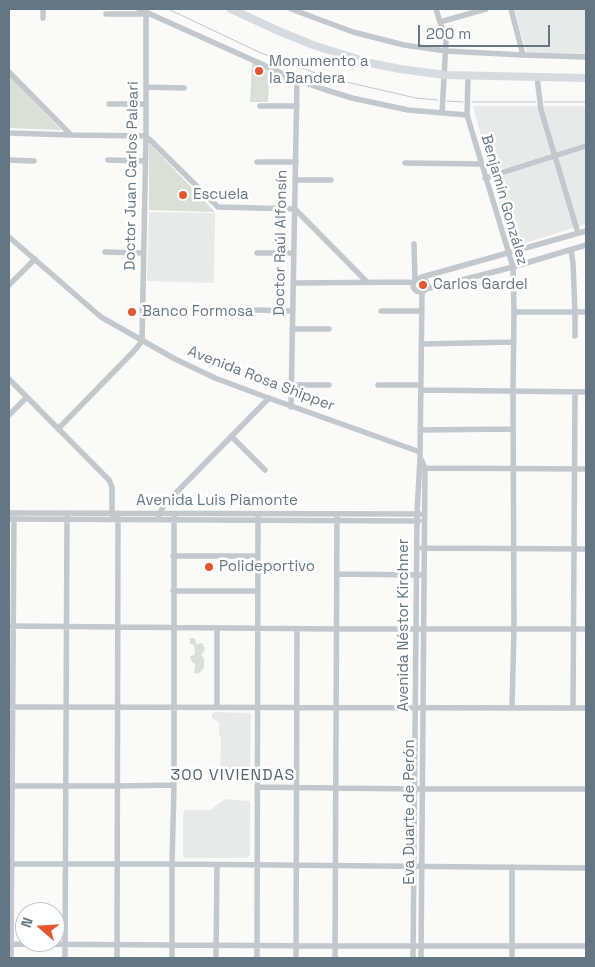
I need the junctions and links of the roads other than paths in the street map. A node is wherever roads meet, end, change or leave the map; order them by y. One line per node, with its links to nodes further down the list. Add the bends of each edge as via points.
1 (43, 9): 10 (street)
2 (139, 9): 8 (street)
3 (231, 9): 16 (highway, via 281,32 370,63)
4 (291, 9): 12 (street, via 354,32 404,45)
5 (436, 9): 11 (street)
6 (486, 9): 11 (street)
7 (511, 9): 13 (street)
8 (146, 12): 9 (street); 20 (street); 21 (street, Doctor Juan Carlos Paleari)
9 (106, 14)
10 (43, 18)
11 (440, 22): 12 (street)
12 (446, 51): 13 (street); 16 (street)
13 (523, 55): 14 (street)
14 (586, 57)
15 (9, 72): 30 (street)
16 (445, 75): 17 (highway); 27 (street)
17 (468, 76): 18 (highway); 28 (street, Benjamín González)
18 (537, 77): 19 (highway); 33 (street, via 541,110)
19 (586, 78)
20 (297, 80): 26 (street, Doctor Raúl Alfonsín); 27 (street, via 374,103)
21 (146, 87): 22 (street); 24 (street, Doctor Juan Carlos Paleari)
22 (184, 88)
23 (109, 104): 24 (street)
24 (146, 104): 31 (street, Doctor Juan Carlos Paleari)
25 (260, 106): 26 (street)
26 (297, 106): 39 (street, Doctor Raúl Alfonsín)
27 (442, 113): 28 (street)
28 (467, 115): 41 (street, Benjamín González)
29 (9, 134): 30 (street)
30 (71, 135): 31 (street)
31 (146, 136): 37 (street, Doctor Juan Carlos Paleari); 45 (street, via 218,207)
32 (586, 146): 33 (street)
33 (555, 156): 42 (street); 47 (street)
34 (9, 160): 36 (street)
35 (108, 160): 37 (street)
36 (34, 161)
37 (145, 161): 53 (street, Doctor Juan Carlos Paleari)
38 (257, 162): 39 (street)
39 (296, 162): 43 (street, Doctor Raúl Alfonsín)
40 (405, 163): 41 (street)
41 (481, 164): 42 (street, Benjamín González)
42 (485, 178): 56 (street, Benjamín González)
43 (295, 180): 44 (street); 45 (street, Doctor Raúl Alfonsín)
44 (331, 180)
45 (295, 209): 55 (street, Doctor Raúl Alfonsín); 61 (street)
46 (586, 231): 47 (street)
47 (578, 233): 56 (street)
48 (9, 237): 57 (street, Avenida Rosa Shipper)
49 (414, 244): 60 (street)
50 (586, 245): 51 (street)
51 (571, 250): 58 (street); 72 (street)
52 (105, 252): 53 (street)
53 (143, 253): 65 (street, Doctor Juan Carlos Paleari)
54 (257, 253): 55 (street)
55 (294, 253): 62 (street, Doctor Raúl Alfonsín)
56 (508, 253): 58 (street, Benjamín González); 59 (street)
57 (35, 260): 63 (street); 77 (street, Avenida Rosa Shipper, via 101,317)
58 (512, 267): 64 (street); 71 (street, Benjamín González)
59 (422, 278): 60 (street); 64 (street, via 427,282)
60 (414, 281): 61 (street); 64 (street, via 415,290)
61 (367, 282): 62 (street)
62 (293, 283): 68 (street, Doctor Raúl Alfonsín)
63 (9, 285)
64 (424, 290): 70 (street)
65 (142, 309): 66 (street); 77 (street, Doctor Juan Carlos Paleari)
66 (184, 310)
67 (256, 310): 68 (street)
68 (293, 311): 74 (street, Doctor Raúl Alfonsín)
69 (381, 311): 70 (street)
70 (422, 311): 79 (street)
71 (514, 312): 72 (street); 78 (street, Benjamín González)
72 (575, 312): 73 (street); 76 (street)
73 (586, 312)
74 (292, 329): 75 (street); 81 (street, Doctor Raúl Alfonsín)
75 (329, 329)
76 (575, 336)
77 (142, 341): 89 (street, Avenida Rosa Shipper, via 215,378); 92 (street)
78 (514, 342): 79 (street); 85 (street, Benjamín González)
79 (421, 344): 84 (street)
80 (9, 379): 88 (street)
81 (291, 385): 82 (street); 90 (street, Doctor Raúl Alfonsín)
82 (329, 385)
83 (378, 385): 84 (street)
84 (421, 387): 85 (street); 93 (street)
85 (513, 391): 86 (street); 94 (street, Benjamín González)
86 (575, 392): 87 (street); 99 (street)
87 (586, 392)
88 (27, 396): 91 (street); 92 (street)
89 (269, 398): 90 (street, Avenida Rosa Shipper); 95 (street)
90 (291, 407): 96 (street, Avenida Rosa Shipper)
91 (9, 415)
92 (58, 429): 104 (street, via 109,480)
93 (420, 430): 94 (street); 96 (street)
94 (513, 430): 98 (street, Benjamín González)
95 (231, 436): 101 (street); 105 (street, via 164,505)
96 (420, 455): 97 (street)
97 (422, 468): 98 (street); 109 (street, Eva Duarte de Perón); 110 (street, Avenida Néstor Kirchner)
98 (514, 469): 99 (street); 113 (street, Benjamín González)
99 (575, 469): 100 (street); 114 (street)
100 (586, 469)
101 (266, 470)
102 (11, 516): 103 (street, Avenida Luis Piamonte); 123 (street)
103 (67, 516): 104 (street, Avenida Luis Piamonte); 124 (street)
104 (115, 516): 105 (street, Avenida Luis Piamonte); 125 (street)
105 (159, 517): 106 (street, Avenida Luis Piamonte)
106 (174, 517): 107 (street, Avenida Luis Piamonte); 116 (street)
107 (258, 517): 108 (street, Avenida Luis Piamonte); 117 (street)
108 (337, 517): 110 (street, Avenida Luis Piamonte); 118 (street)
109 (425, 517): 110 (street, Avenida Luis Piamonte); 112 (street, Eva Duarte de Perón)
110 (417, 518): 111 (street, Avenida Néstor Kirchner)
111 (417, 548): 112 (street); 119 (street, Avenida Néstor Kirchner)
112 (425, 548): 113 (street); 120 (street, Eva Duarte de Perón)
113 (514, 548): 114 (street); 133 (street, Benjamín González)
114 (574, 549): 115 (street); 134 (street)
115 (586, 549)
116 (173, 556): 117 (street); 121 (street)
117 (257, 556): 122 (street)
118 (337, 574): 119 (street); 130 (street)
119 (417, 575): 120 (street); 131 (street, Avenida Néstor Kirchner)
120 (424, 575): 132 (street, Eva Duarte de Perón)
121 (173, 591): 122 (street); 126 (street)
122 (257, 591): 128 (street)
123 (11, 626): 124 (street); 137 (street)
124 (66, 626): 125 (street); 138 (street)
125 (117, 626): 126 (street); 139 (street)
126 (173, 628): 127 (street); 136 (street)
127 (217, 628): 128 (street); 140 (street)
128 (257, 628): 129 (street); 141 (street)
129 (297, 628): 130 (street); 142 (street)
130 (337, 629): 131 (street); 143 (street)
131 (417, 629): 132 (street); 144 (street, Avenida Néstor Kirchner)
132 (424, 629): 133 (street); 145 (street, Eva Duarte de Perón)
133 (514, 629): 134 (street); 146 (street, Benjamín González)
134 (573, 629): 135 (street); 147 (street)
135 (586, 629)
136 (173, 706): 139 (street); 140 (street); 149 (street)
137 (11, 707): 138 (street); 150 (street)
138 (66, 707): 139 (street); 151 (street)
139 (117, 707): 152 (street)
140 (217, 707): 141 (street)
141 (257, 707): 142 (street); 153 (street)
142 (297, 708): 143 (street); 154 (street)
143 (337, 708): 144 (street); 155 (street)
144 (416, 708): 145 (street); 156 (street, Avenida Néstor Kirchner)
145 (423, 708): 146 (street); 157 (street, Eva Duarte de Perón)
146 (512, 708): 147 (street)
147 (573, 708): 148 (street)
148 (586, 708)
149 (174, 785): 152 (street); 162 (street)
150 (10, 786): 151 (street); 159 (street)
151 (66, 786): 152 (street); 160 (street)
152 (117, 786): 161 (street)
153 (257, 787): 154 (street); 164 (street)
154 (296, 787): 155 (street); 165 (street)
155 (336, 788): 156 (street); 166 (street)
156 (416, 789): 157 (street); 167 (street, Avenida Néstor Kirchner)
157 (423, 789): 158 (street); 168 (street, Eva Duarte de Perón)
158 (586, 789)
159 (10, 864): 160 (street); 171 (street)
160 (66, 864): 161 (street); 172 (street)
161 (117, 864): 162 (street); 173 (street)
162 (172, 864): 163 (street); 174 (street)
163 (217, 865): 164 (street); 175 (street)
164 (257, 865): 165 (street); 176 (street)
165 (296, 866): 166 (street); 177 (street)
166 (336, 866): 167 (street); 178 (street)
167 (414, 866): 168 (street); 179 (street, Avenida Néstor Kirchner)
168 (422, 866): 169 (street); 180 (street, Eva Duarte de Perón)
169 (512, 867): 170 (street); 181 (street)
170 (586, 868)
171 (10, 944): 172 (street); 183 (street)
172 (66, 944): 173 (street); 184 (street)
173 (117, 944): 174 (street); 185 (street)
174 (172, 945): 175 (street); 186 (street)
175 (216, 945): 176 (street); 187 (street)
176 (257, 946): 177 (street); 188 (street)
177 (296, 946): 178 (street); 189 (street)
178 (335, 946): 179 (street); 190 (street)
179 (414, 946): 180 (street); 191 (street, Avenida Néstor Kirchner)
180 (421, 946): 181 (street); 192 (street, Eva Duarte de Perón)
181 (512, 946): 182 (street); 193 (street)
182 (586, 946)
183 (11, 958)
184 (65, 958)
185 (117, 958)
186 (172, 958)
187 (216, 958)
188 (257, 958)
189 (296, 958)
190 (335, 958)
191 (414, 958)
192 (421, 958)
193 (512, 958)

